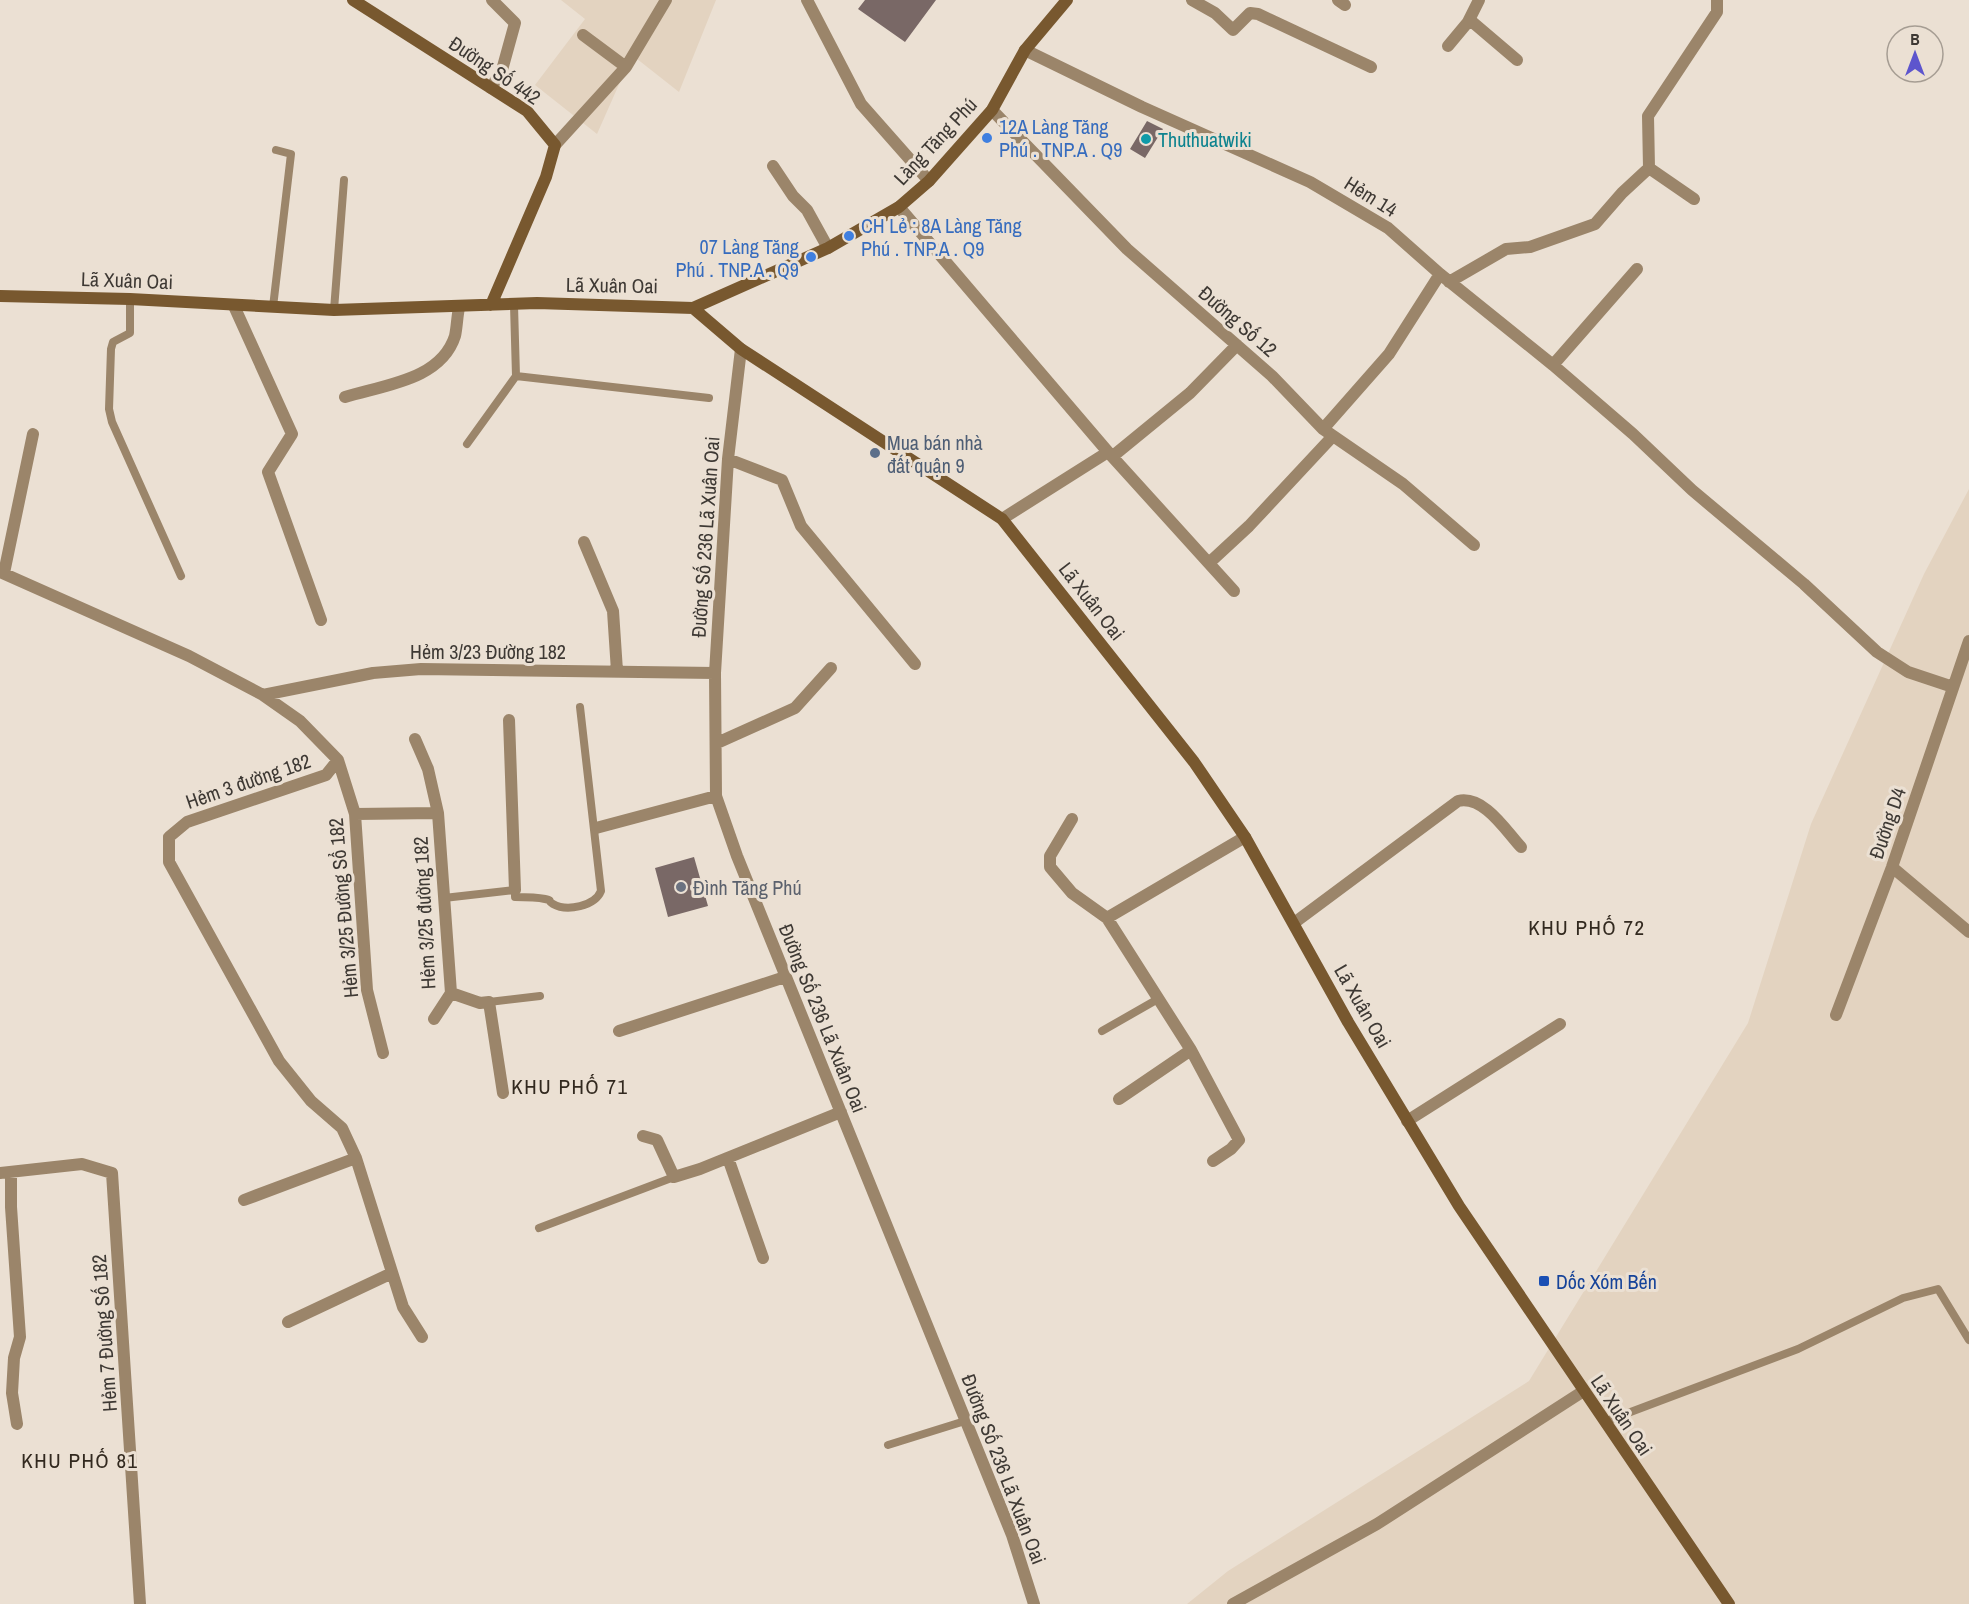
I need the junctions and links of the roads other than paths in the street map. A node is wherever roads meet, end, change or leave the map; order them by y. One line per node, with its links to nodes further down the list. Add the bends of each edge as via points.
1 (353, 0): 16 (main road, Đường Số 442)
2 (492, 0): 16 (street, via 515,23 502,69)
3 (666, 0): 14 (street)
4 (807, 0): 23 (street, via 861,104)
5 (1067, 0): 12 (main road, Làng Tăng Phú)
6 (1192, 0): 15 (street, via 1233,30 1250,14 1258,14)
7 (1479, 0): 9 (street)
8 (1717, 0): 21 (street, via 1717,12 1648,116)
9 (1470, 20): 11 (street); 13 (street)
10 (583, 35): 14 (street)
11 (1448, 46)
12 (1025, 50): 17 (main road, Làng Tăng Phú); 28 (street, Hẻm 14, via 1310,182 1388,228)
13 (1517, 60)
14 (626, 67): 18 (street)
15 (1371, 67)
16 (491, 88): 18 (main road, Đường Số 442, via 527,111)
17 (992, 110): 23 (main road, Làng Tăng Phú); 38 (street, Đường Số 12, via 1127,249)
18 (555, 145): 31 (main road, via 546,177)
19 (276, 150): 34 (lane, via 291,154)
20 (773, 166): 26 (street, via 807,210)
21 (1649, 168): 24 (street); 28 (street, via 1595,224 1530,247 1506,249)
22 (344, 180): 37 (lane)
23 (928, 181): 25 (main road, Làng Tăng Phú)
24 (1694, 199)
25 (899, 207): 26 (main road, Làng Tăng Phú); 47 (street)
26 (828, 248): 36 (main road, Làng Tăng Phú)
27 (1637, 269): 40 (street)
28 (1444, 278): 40 (street, Hẻm 14); 44 (street)
29 (0, 296): 30 (main road, Lã Xuân Oai)
30 (130, 299): 33 (main road, Lã Xuân Oai); 54 (lane, via 130,333 113,342 111,349 109,409)
31 (491, 305): 32 (main road, Lã Xuân Oai); 35 (main road, Lã Xuân Oai)
32 (514, 305): 36 (main road, Lã Xuân Oai); 41 (lane)
33 (234, 306): 34 (main road, Lã Xuân Oai); 56 (street, via 292,434 268,472)
34 (273, 307): 37 (main road, Lã Xuân Oai)
35 (459, 308): 37 (main road, Lã Xuân Oai); 42 (street, via 455,335 446,354 429,371)
36 (693, 308): 39 (main road, Lã Xuân Oai)
37 (334, 310)
38 (1237, 345): 44 (street, Đường Số 12); 47 (street, via 1190,393)
39 (741, 349): 48 (street, Đường Số 236 Lã Xuân Oai); 49 (main road, Lã Xuân Oai)
40 (1553, 365): 62 (street, Hẻm 14, via 1877,652 1908,672)
41 (516, 376): 43 (lane); 46 (lane)
42 (345, 397)
43 (709, 398)
44 (1328, 432): 51 (street, Đường Số 12, via 1403,484); 52 (street, via 1249,526)
45 (33, 434): 53 (street)
46 (467, 444)
47 (1110, 454): 49 (street); 52 (street)
48 (728, 459): 58 (street, via 782,480 801,526); 61 (street, Đường Số 236 Lã Xuân Oai)
49 (1002, 519): 74 (main road, Lã Xuân Oai, via 1194,762)
50 (584, 542): 60 (street, via 613,611)
51 (1474, 545)
52 (1209, 563): 55 (street)
53 (2, 572): 63 (street, Hẻm 3 đường 182, via 189,656)
54 (182, 576)
55 (1234, 591)
56 (321, 620)
57 (1969, 641): 62 (street, Đường D4)
58 (915, 664)
59 (831, 668): 67 (street, via 795,708)
60 (617, 671): 61 (street, Hẻm 3/23 Đường 182); 63 (street, Hẻm 3/23 Đường 182, via 421,669)
61 (715, 673): 67 (street, Đường Số 236 Lã Xuân Oai)
62 (1953, 687): 76 (street, Đường D4)
63 (263, 695): 68 (street, Hẻm 3 đường 182, via 300,722)
64 (580, 707): 73 (lane)
65 (509, 720): 77 (street)
66 (415, 738): 70 (street, via 428,769)
67 (717, 743): 69 (street, Đường Số 236 Lã Xuân Oai)
68 (338, 760): 71 (street, Hẻm 3/25 Đường Sổ 182); 99 (street, Hẻm 3 đường 182, via 326,775 187,822 169,837 169,862 279,1061 311,1101 342,1128)
69 (716, 796): 73 (street); 82 (street, Đường Số 236 Lã Xuân Oai)
70 (438, 813): 71 (street, Hẻm 3/25 đường 182); 78 (street, Hẻm 3/25 đường 182)
71 (355, 814): 93 (street, Hẻm 3/25 Đường Sổ 182, via 367,990)
72 (1072, 819): 79 (street, via 1050,856 1050,867 1072,892)
73 (596, 828): 77 (lane, via 601,891 598,898 570,908 548,900 515,897)
74 (1245, 837): 79 (street); 80 (main road, Lã Xuân Oai)
75 (1521, 848): 80 (street, via 1485,809 1469,800 1458,801)
76 (1892, 867): 81 (street); 87 (street, Đường D4)
77 (515, 890): 78 (lane)
78 (444, 898): 83 (street, Hẻm 3/25 đường 182)
79 (1107, 918): 85 (street)
80 (1294, 924): 97 (main road, Lã Xuân Oai)
81 (1969, 932)
82 (785, 977): 90 (street); 96 (street, Đường Số 236 Lã Xuân Oai)
83 (451, 993): 86 (street, via 480,1003); 88 (street, Hẻm 3/25 đường 182)
84 (540, 996): 86 (lane)
85 (1158, 999): 91 (lane); 92 (street)
86 (489, 1002): 94 (street)
87 (1836, 1015)
88 (434, 1019)
89 (1560, 1024): 97 (street)
90 (619, 1031)
91 (1102, 1031)
92 (1191, 1050): 95 (street); 101 (street, via 1239,1137 1236,1145)
93 (383, 1053)
94 (503, 1093)
95 (1119, 1100)
96 (841, 1113): 100 (street); 112 (street, Đường Số 236 Lã Xuân Oai)
97 (1407, 1121): 111 (main road, Lã Xuân Oai)
98 (643, 1136): 103 (street, via 657,1140)
99 (356, 1158): 104 (street); 107 (street, Hẻm 3 đường 182)
100 (728, 1158): 103 (street); 106 (street)
101 (1213, 1161)
102 (6, 1172): 114 (street, via 20,1337 12,1392); 116 (street, Hẻm 7 Đường Số 182, via 82,1164 112,1173)
103 (674, 1177): 105 (lane)
104 (244, 1200)
105 (539, 1228)
106 (763, 1258)
107 (392, 1273): 108 (street); 109 (street, Hẻm 3 đường 182, via 403,1307)
108 (288, 1322)
109 (422, 1337)
110 (1969, 1340): 113 (lane, via 1938,1289 1903,1298 1798,1349)
111 (1582, 1392): 113 (main road, Lã Xuân Oai); 118 (street, via 1377,1524)
112 (965, 1420): 115 (lane); 117 (street, Đường Số 236 Lã Xuân Oai, via 1012,1535)
113 (1604, 1422): 119 (main road, Lã Xuân Oai)
114 (18, 1424)
115 (888, 1445)
116 (140, 1604)
117 (1034, 1604)
118 (1233, 1604)
119 (1728, 1604)

